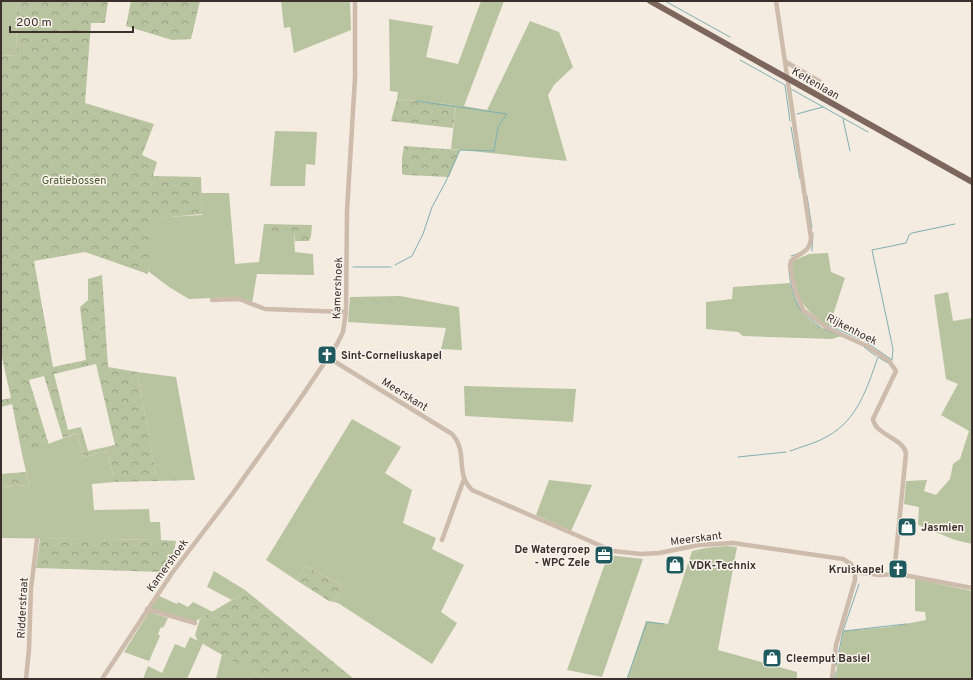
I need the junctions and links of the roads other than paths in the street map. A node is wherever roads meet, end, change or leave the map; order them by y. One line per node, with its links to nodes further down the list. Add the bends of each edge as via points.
1 (355, 1): 9 (street, Kamershoek, via 355,78 347,211)
2 (650, 1): 5 (main road, Keltenlaan)
3 (776, 1): 4 (street)
4 (786, 62): 5 (street); 6 (street)
5 (786, 78): 7 (main road, Keltenlaan); 15 (street, Rijkenhoek, via 811,238 806,252 794,258 790,266 798,300 803,310 817,322 867,346 889,361 896,371 873,419 879,429 902,444 906,453)
6 (819, 81)
7 (972, 182)
8 (212, 300): 9 (street, via 239,299 265,309)
9 (346, 312): 10 (street, Kamershoek, via 343,332)
10 (328, 358): 11 (street, Meerskant, via 452,434 460,446 461,471); 17 (street, Kamershoek)
11 (464, 479): 13 (street, Meerskant); 14 (street, Meerskant, via 472,490 613,551 659,553 700,545 733,543 843,559 851,564)
12 (37, 538): 19 (street, Ridderstraat, via 31,589)
13 (442, 540)
14 (856, 572): 15 (street); 21 (street, via 836,645)
15 (894, 574): 16 (street)
16 (972, 588)
17 (147, 609): 18 (street); 20 (street, Kamershoek)
18 (195, 624)
19 (26, 679)
20 (102, 679)
21 (832, 679)

